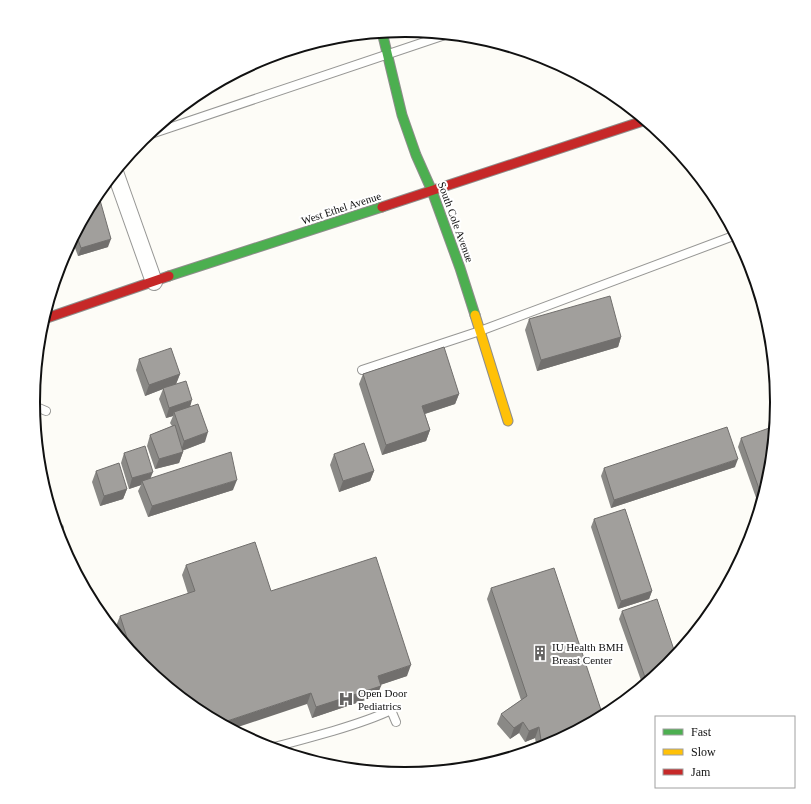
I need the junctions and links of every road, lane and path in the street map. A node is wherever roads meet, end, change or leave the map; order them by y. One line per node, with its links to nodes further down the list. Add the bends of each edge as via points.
1 (383, 38): 3 (street, South Cole Avenue)
2 (434, 38): 3 (lane)
3 (387, 54): 5 (lane); 7 (street, South Cole Avenue, via 402,115)
4 (639, 122): 7 (street, West Ethel Avenue)
5 (163, 130)
6 (117, 178): 9 (street)
7 (432, 191): 9 (street, West Ethel Avenue); 11 (street, South Cole Avenue)
8 (731, 237): 11 (lane)
9 (154, 282): 10 (street, West Ethel Avenue)
10 (51, 317)
11 (480, 331): 12 (lane); 15 (street, South Cole Avenue)
12 (362, 370)
13 (40, 409): 14 (lane)
14 (46, 411)
15 (508, 421)
16 (396, 722): 17 (lane, via 391,710 346,727)
17 (281, 745)

